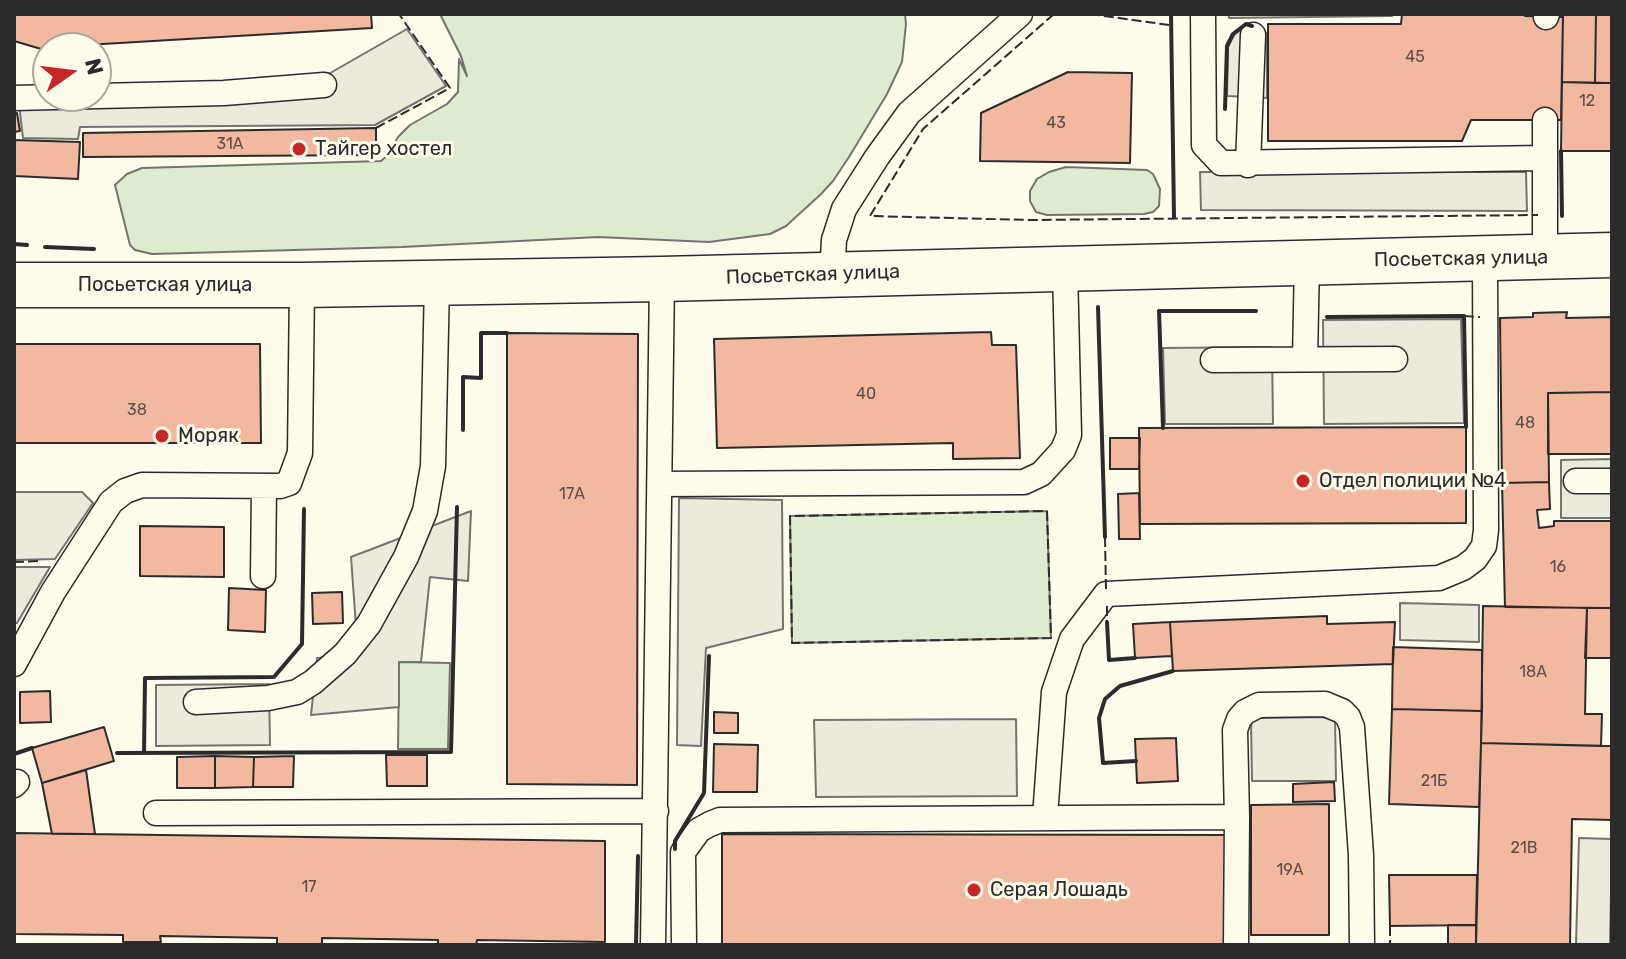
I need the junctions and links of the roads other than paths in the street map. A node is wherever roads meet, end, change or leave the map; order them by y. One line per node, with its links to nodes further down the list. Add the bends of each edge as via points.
1 (1020, 14): 14 (lane, via 909,113 877,157 844,209 834,240)
2 (1203, 14): 8 (lane, via 1204,145 1221,163)
3 (1253, 35): 8 (lane)
4 (324, 85): 5 (lane)
5 (14, 98)
6 (1545, 120): 7 (lane)
7 (1544, 158): 8 (lane); 11 (lane)
8 (1248, 165)
9 (1612, 255): 11 (street, Посьетская улица)
10 (1485, 258): 11 (street, Посьетская улица); 12 (street, Посьетская улица); 31 (lane, via 1486,530 1475,559 1439,578 1106,594 1072,639 1054,692)
11 (1545, 258)
12 (1307, 261): 13 (street, Посьетская улица); 19 (lane)
13 (1065, 269): 14 (street, Посьетская улица); 24 (lane, via 1069,435 1041,474 1024,482)
14 (832, 274): 15 (street, Посьетская улица)
15 (662, 279): 16 (street, Посьетская улица); 24 (lane)
16 (437, 282): 18 (street, Посьетская улица); 28 (lane, via 433,466 425,511 369,624 345,654 297,692)
17 (14, 285): 18 (street, Посьетская улица)
18 (302, 285): 25 (lane, via 300,453 289,483)
19 (1305, 359): 20 (lane); 21 (lane)
20 (1395, 359)
21 (1213, 360)
22 (1576, 481): 23 (lane)
23 (1612, 481)
24 (660, 484): 29 (lane)
25 (264, 486): 26 (lane); 27 (lane, via 142,485 125,491 111,502 53,592)
26 (263, 576)
27 (14, 664)
28 (196, 702)
29 (656, 811): 30 (lane); 33 (lane)
30 (156, 813)
31 (1045, 817): 32 (lane); 34 (lane, via 720,820 699,830 683,852)
32 (1237, 817): 35 (lane); 36 (lane, via 1235,730 1245,712 1259,705 1325,704 1348,717 1361,855)
33 (653, 945)
34 (684, 945)
35 (1236, 945)
36 (1362, 945)

